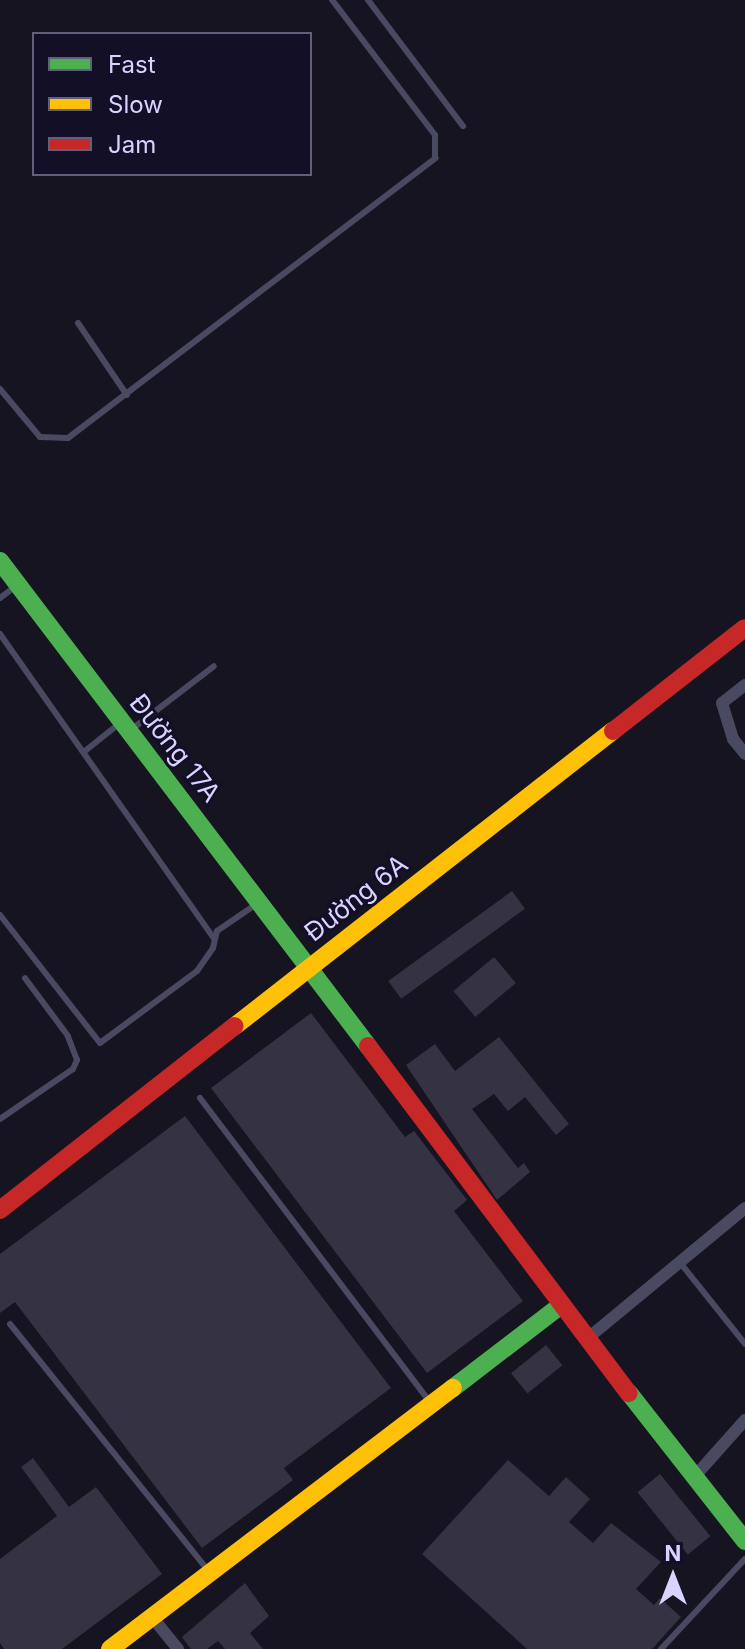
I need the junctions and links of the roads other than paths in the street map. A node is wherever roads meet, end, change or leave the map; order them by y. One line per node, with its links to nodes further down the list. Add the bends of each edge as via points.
1 (332, 0): 6 (lane, via 435,135 435,158)
2 (368, 0): 3 (lane)
3 (463, 126)
4 (78, 323): 6 (lane)
5 (0, 389): 6 (lane, via 40,437 54,439 68,438)
6 (127, 395)
7 (0, 561): 8 (street, Đường 17A)
8 (18, 585): 9 (lane); 14 (street, Đường 17A)
9 (0, 598)
10 (745, 628): 20 (street, Đường 6A)
11 (0, 634): 15 (lane)
12 (214, 666): 14 (lane)
13 (745, 685): 16 (street, via 722,703 733,739)
14 (126, 726): 15 (lane); 17 (street, Đường 17A)
15 (85, 751): 19 (lane)
16 (745, 754)
17 (261, 901): 19 (lane); 20 (street, Đường 17A)
18 (0, 915): 19 (lane, via 100,1043 197,971)
19 (214, 938)
20 (309, 967): 25 (street, Đường 6A); 27 (street, Đường 17A)
21 (25, 978): 23 (lane, via 68,1036 77,1060 73,1069)
22 (200, 1098): 31 (lane)
23 (0, 1119)
24 (745, 1208): 26 (street)
25 (0, 1210)
26 (682, 1265): 29 (street); 30 (lane)
27 (560, 1306): 29 (street, Đường 17A); 31 (street)
28 (10, 1324): 36 (lane)
29 (588, 1338): 33 (street, Đường 17A)
30 (745, 1344)
31 (429, 1401): 36 (street)
32 (745, 1420): 33 (street)
33 (696, 1475): 34 (street, Đường 17A)
34 (745, 1541)
35 (745, 1559): 40 (lane)
36 (210, 1573): 37 (street)
37 (152, 1617): 38 (street); 39 (street)
38 (110, 1649)
39 (178, 1649)
40 (661, 1649)

